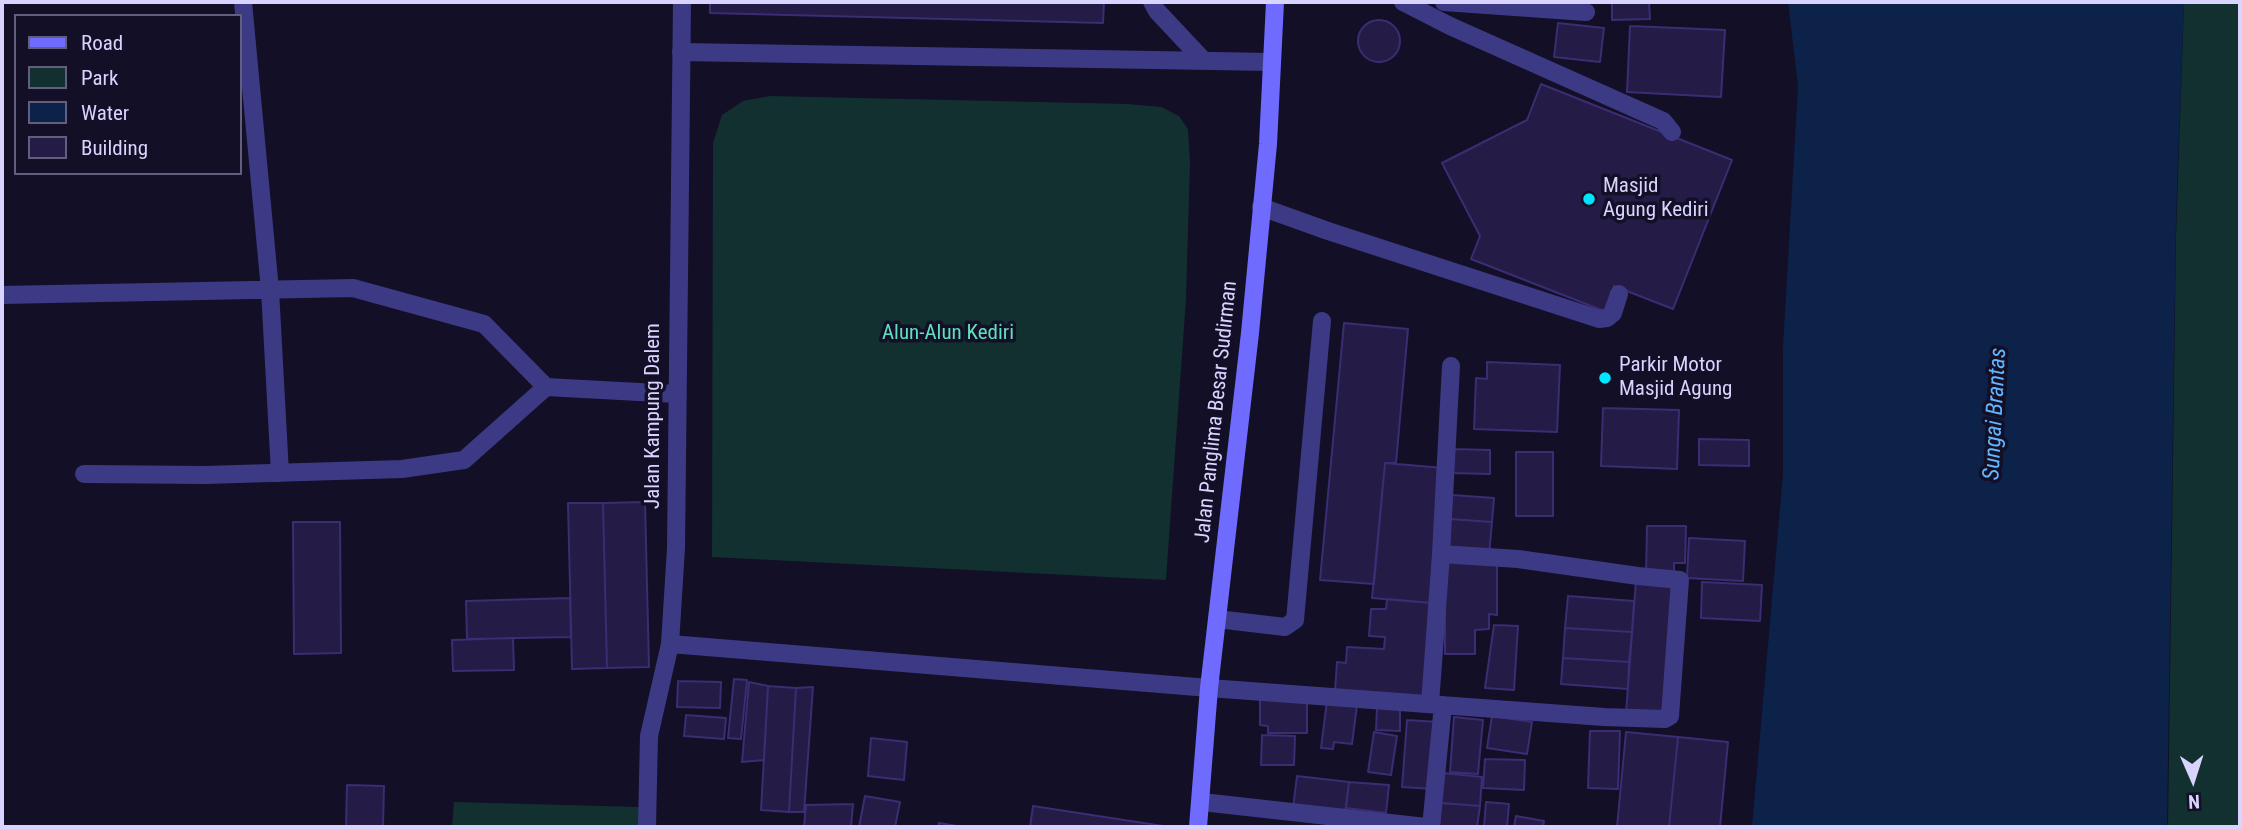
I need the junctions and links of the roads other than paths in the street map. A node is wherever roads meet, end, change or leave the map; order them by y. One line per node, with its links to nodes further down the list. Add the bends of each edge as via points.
1 (243, 2): 11 (street)
2 (682, 2): 8 (street, Jalan Kampung Dalem)
3 (1152, 2): 9 (street)
4 (1275, 2): 10 (main road, Jalan Panglima Besar Sudirman)
5 (1403, 2): 12 (street, via 1663,121)
6 (1444, 2): 7 (street)
7 (1586, 12)
8 (681, 52): 9 (street); 20 (street, Jalan Kampung Dalem)
9 (1203, 60): 10 (street)
10 (1271, 62): 13 (main road, Jalan Panglima Besar Sudirman)
11 (247, 122): 14 (street)
12 (1672, 132)
13 (1261, 207): 16 (street, via 1599,318 1613,313); 24 (main road, Jalan Panglima Besar Sudirman)
14 (270, 290): 15 (street); 19 (street, via 353,288 484,324); 21 (street)
15 (2, 295)
16 (1619, 295)
17 (1322, 321): 24 (street, via 1295,620 1285,627)
18 (1451, 366): 23 (street)
19 (546, 387): 20 (street); 21 (street, via 464,460 402,469)
20 (676, 394): 25 (street, Jalan Kampung Dalem, via 676,548)
21 (280, 473): 22 (street)
22 (84, 474)
23 (1441, 554): 27 (street); 27 (street, via 1677,578 1680,583 1667,719)
24 (1217, 619): 26 (main road, Jalan Panglima Besar Sudirman)
25 (670, 644): 26 (street); 29 (street, Jalan Kampung Dalem, via 649,736)
26 (1209, 688): 27 (street); 28 (main road, Jalan Panglima Besar Sudirman)
27 (1436, 704): 32 (street)
28 (1202, 802): 30 (main road, Jalan Panglima Besar Sudirman); 31 (street)
29 (647, 827)
30 (1198, 827)
31 (1426, 827)
32 (1431, 827)

